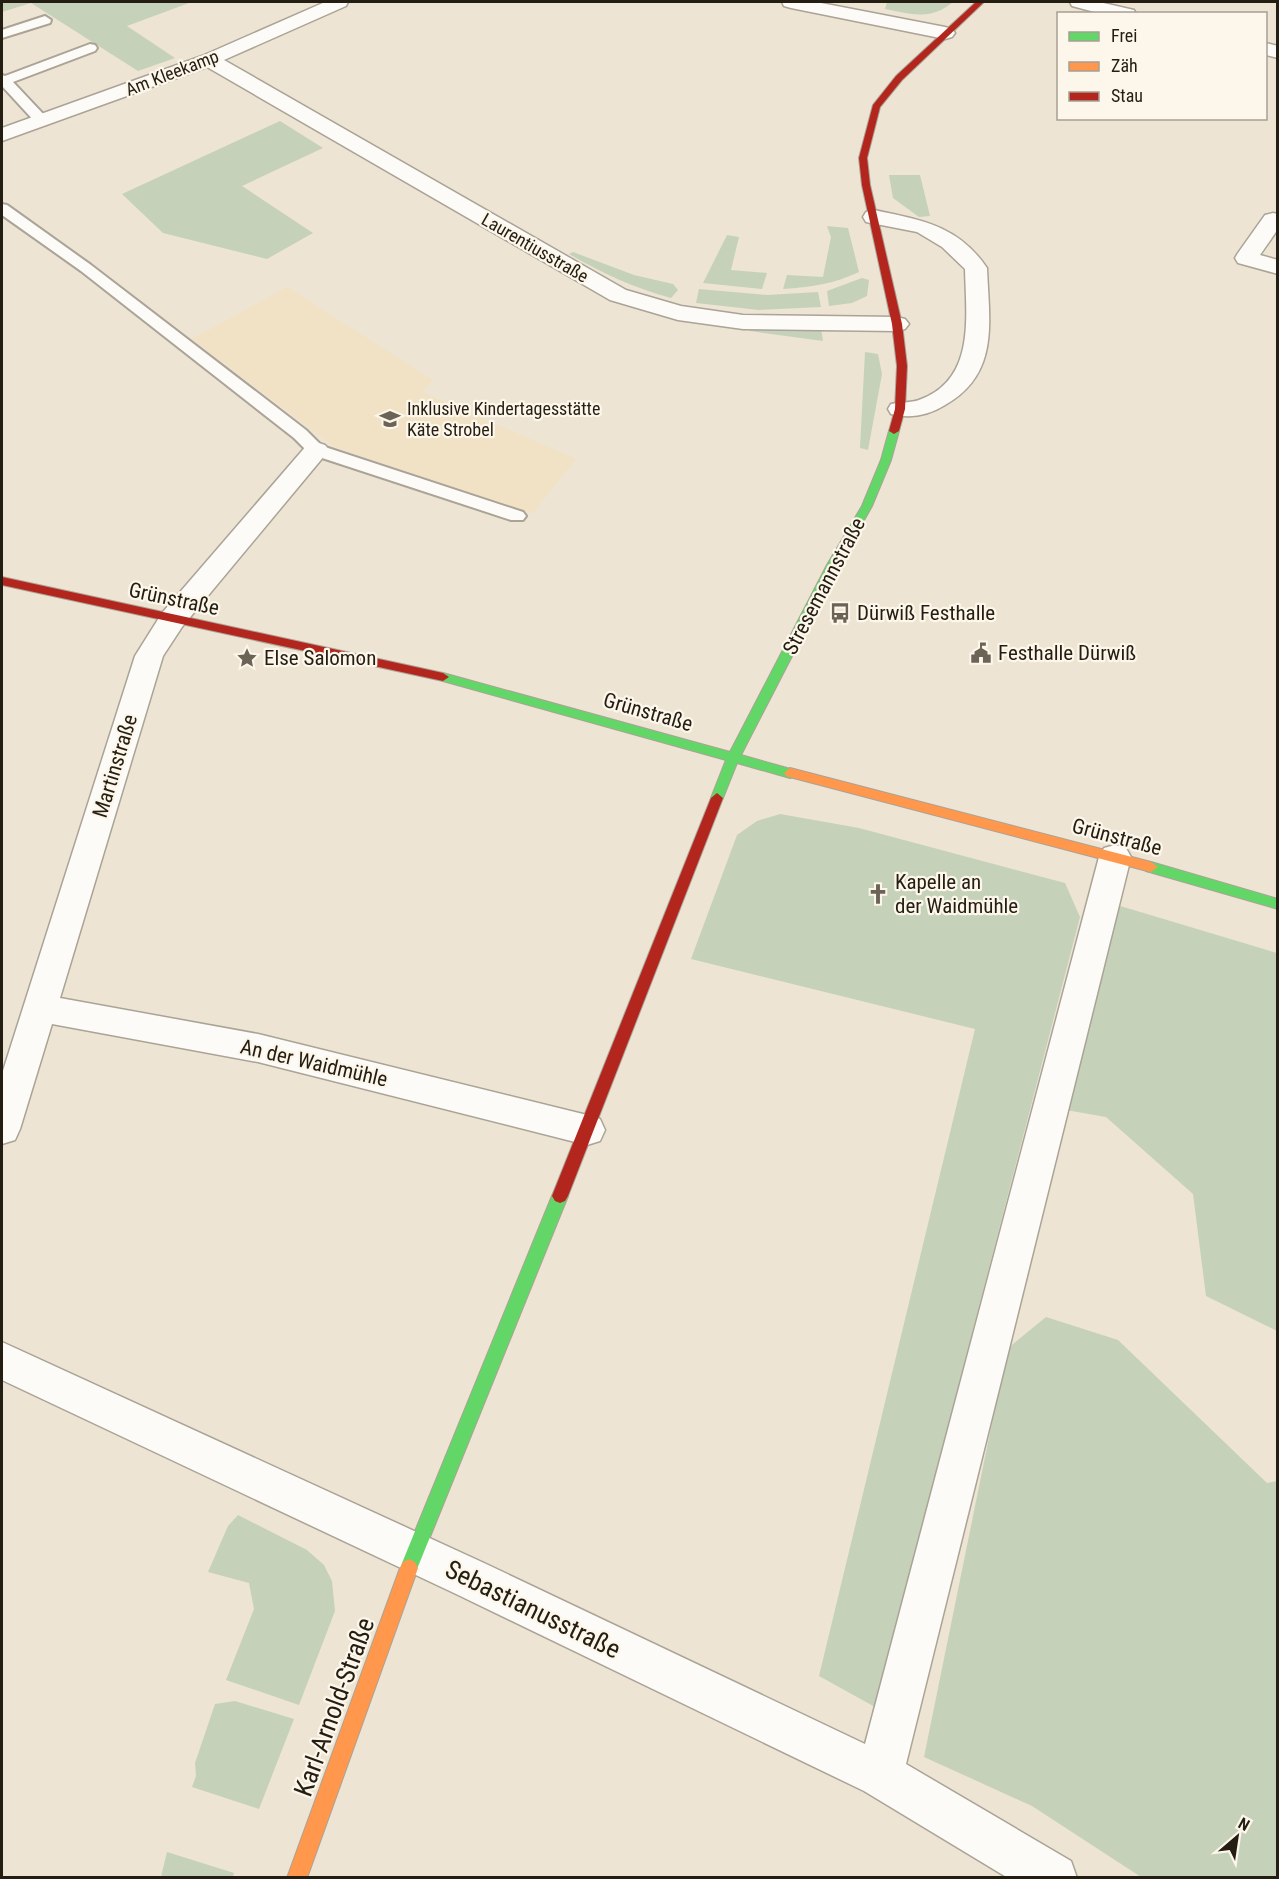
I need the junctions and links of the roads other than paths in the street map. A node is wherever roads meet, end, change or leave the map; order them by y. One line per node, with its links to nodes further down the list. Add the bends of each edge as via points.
1 (339, 2): 10 (street, Am Kleekamp)
2 (791, 2): 7 (street)
3 (980, 2): 7 (street, Stresemannstraße)
4 (1079, 2): 5 (street)
5 (1119, 12)
6 (45, 20): 8 (lane)
7 (945, 33): 15 (street, Stresemannstraße, via 876,107 863,158)
8 (2, 34)
9 (90, 48): 11 (lane)
10 (209, 60): 12 (street, Am Kleekamp); 18 (street, Laurentiusstraße, via 618,295 678,313 743,322)
11 (3, 80): 12 (lane)
12 (42, 121): 13 (street, Am Kleekamp)
13 (2, 135)
14 (2, 208): 20 (lane, via 86,267)
15 (874, 217): 18 (street, Stresemannstraße); 19 (street, via 924,227 950,242 976,268 978,331 970,369 951,391 924,407)
16 (1278, 222): 17 (street, via 1273,220 1246,258)
17 (1278, 267)
18 (897, 324): 19 (street, Stresemannstraße, via 902,366)
19 (900, 409): 24 (street, Stresemannstraße, via 886,460 867,506)
20 (316, 450): 21 (lane); 23 (street, Martinstraße)
21 (517, 516)
22 (2, 581): 23 (street, Grünstraße)
23 (172, 620): 24 (street, Grünstraße, via 446,678); 27 (street, Martinstraße, via 149,656)
24 (733, 758): 25 (street, Grünstraße); 29 (street)
25 (1115, 857): 26 (street, Grünstraße); 32 (street)
26 (1278, 904)
27 (40, 1008): 28 (street, Martinstraße); 29 (street, An der Waidmühle, via 258,1048)
28 (2, 1129)
29 (587, 1130): 31 (street)
30 (2, 1360): 31 (street, Sebastianusstraße)
31 (415, 1553): 32 (street, Sebastianusstraße); 33 (street, Karl-Arnold-Straße)
32 (880, 1775): 34 (street, Sebastianusstraße)
33 (297, 1878)
34 (1054, 1878)

